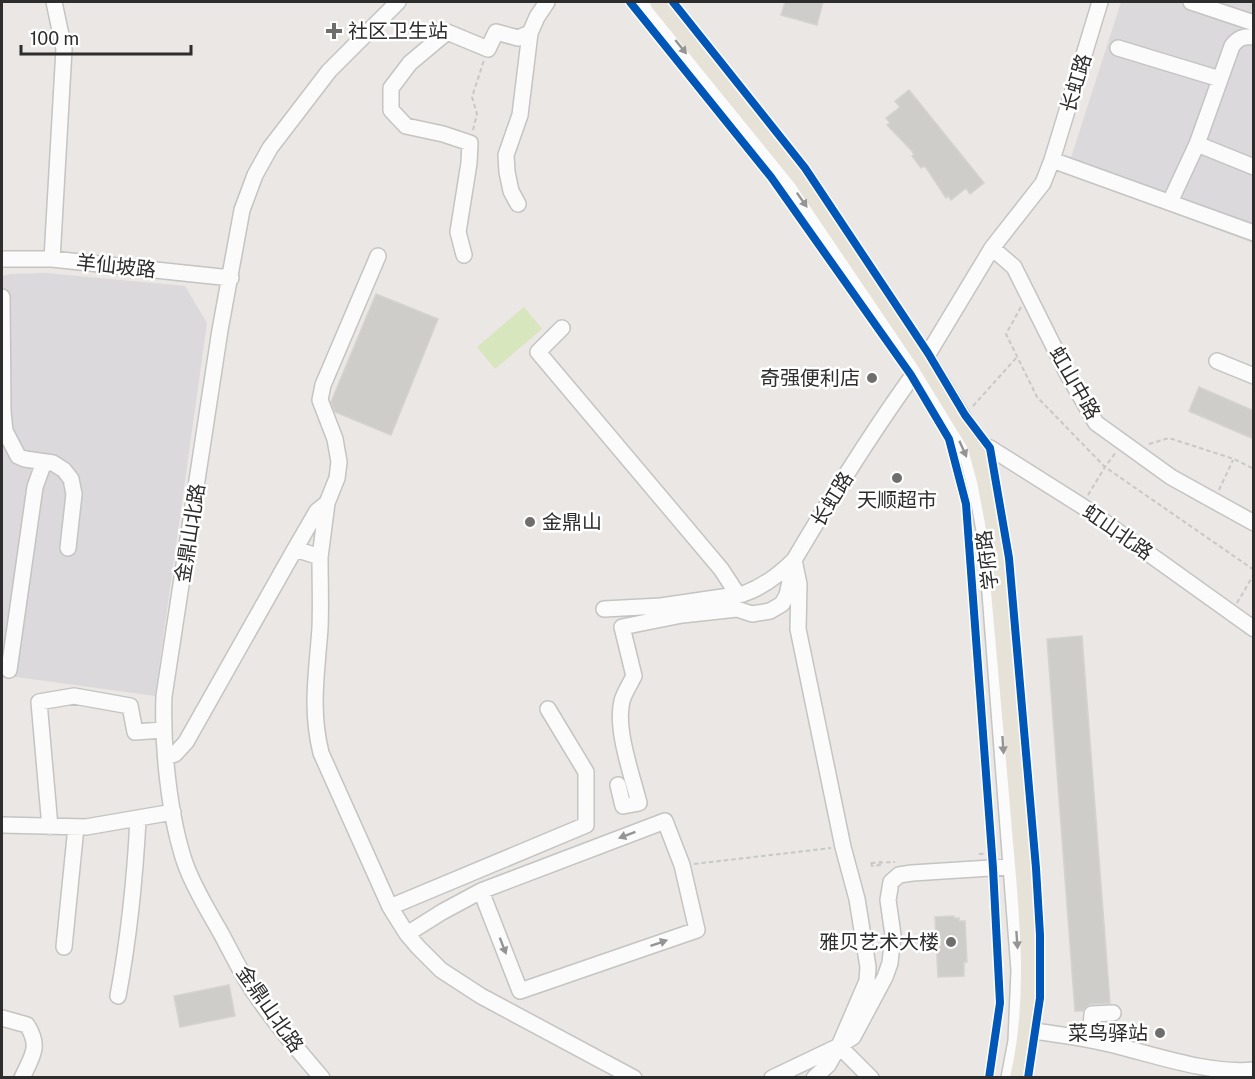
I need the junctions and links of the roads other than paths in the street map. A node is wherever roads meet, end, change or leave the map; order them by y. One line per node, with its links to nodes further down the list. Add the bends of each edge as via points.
1 (40, 2): 8 (street)
2 (398, 2): 25 (street, 金鼎山北路, via 329,71 270,148 242,210)
3 (547, 2): 10 (street)
4 (644, 2): 29 (street, 学府路, one-way to 29, via 789,182)
5 (660, 2): 29 (main road, 学府路, via 802,177)
6 (1100, 2): 15 (street, 长虹路)
7 (1191, 2): 9 (street)
8 (54, 5): 24 (street, via 64,49)
9 (1254, 24)
10 (530, 33): 18 (street, via 520,115 507,155 511,191); 21 (street, via 518,38 496,32 488,49 447,32 410,63 391,88 391,110 406,126 470,143 458,232)
11 (1254, 37): 13 (street, via 1245,36 1232,46)
12 (1118, 48): 13 (street)
13 (1220, 79): 14 (street)
14 (1197, 144): 16 (street); 17 (street)
15 (1052, 160): 17 (street); 20 (street, 长虹路, via 1043,183)
16 (1254, 167)
17 (1170, 202): 19 (street)
18 (519, 204)
19 (1254, 233)
20 (992, 248): 29 (street, 长虹路); 35 (street, 虹山中路, via 1014,267 1096,423 1171,477)
21 (464, 255)
22 (378, 256): 34 (street, via 323,385 320,400 339,462 338,478)
23 (2, 259): 24 (street, 羊仙坡路)
24 (52, 259): 25 (street, 羊仙坡路)
25 (231, 278): 45 (street, 金鼎山北路, via 164,696)
26 (2, 297): 31 (street)
27 (562, 328): 40 (street, via 538,352)
28 (1217, 361): 30 (street)
29 (921, 363): 32 (main road, 学府路); 39 (street, 长虹路); 53 (street, 学府路, one-way to 53, via 969,462 979,503)
30 (1254, 376)
31 (2, 412): 33 (street, via 5,431 18,456)
32 (976, 444): 42 (street, 虹山北路, via 990,448 1082,506); 53 (main road, 学府路, via 994,523)
33 (44, 462): 36 (street, via 64,470 71,478 74,494); 43 (street, via 35,487)
34 (327, 502): 37 (street, via 317,511); 38 (street)
35 (1254, 523)
36 (68, 548)
37 (295, 549): 38 (street); 46 (street, via 186,742 176,754)
38 (321, 557): 55 (street, via 315,730 321,753)
39 (794, 560): 40 (street, via 754,590); 47 (street, via 787,595 782,604 770,611 752,614 737,609 622,627 634,676 622,700 623,736 639,804 623,806); 63 (street, via 799,584 798,629 857,899 868,967 867,981)
40 (738, 595): 41 (street)
41 (604, 609)
42 (1254, 629)
43 (9, 670)
44 (548, 710): 55 (street, via 585,772 586,825)
45 (163, 730): 46 (street, 金鼎山北路); 51 (street, via 135,732 130,706 118,703 74,696 39,702)
46 (166, 757): 48 (street, 金鼎山北路)
47 (618, 785)
48 (173, 813): 49 (street); 66 (street, 金鼎山北路, via 196,889 252,990)
49 (138, 819): 52 (street); 58 (street, via 127,945)
50 (2, 825): 51 (street)
51 (50, 827): 52 (street)
52 (76, 827): 57 (street)
53 (1019, 866): 61 (main road, 学府路, via 1030,959); 63 (street, via 895,877 888,900 893,935 890,963 853,1037); 71 (street, 学府路, one-way to 71, via 1019,1004)
54 (481, 891): 54 (street, one-way to 54, via 520,991 697,930 682,865 665,820); 56 (street)
55 (390, 907): 56 (street)
56 (407, 934): 67 (street, via 441,970 481,996)
57 (64, 947)
58 (118, 996)
59 (1113, 1013): 62 (street, via 1092,1014)
60 (2, 1018): 65 (street, via 27,1025 35,1037 34,1052)
61 (1028, 1030): 62 (street); 72 (main road, 学府路)
62 (1090, 1040): 64 (street, via 1213,1069)
63 (839, 1046): 68 (street); 69 (street, via 828,1065); 70 (street)
64 (1254, 1070)
65 (22, 1077)
66 (322, 1077)
67 (634, 1077)
68 (772, 1077)
69 (814, 1077)
70 (871, 1077)
71 (1009, 1077)
72 (1020, 1077)

